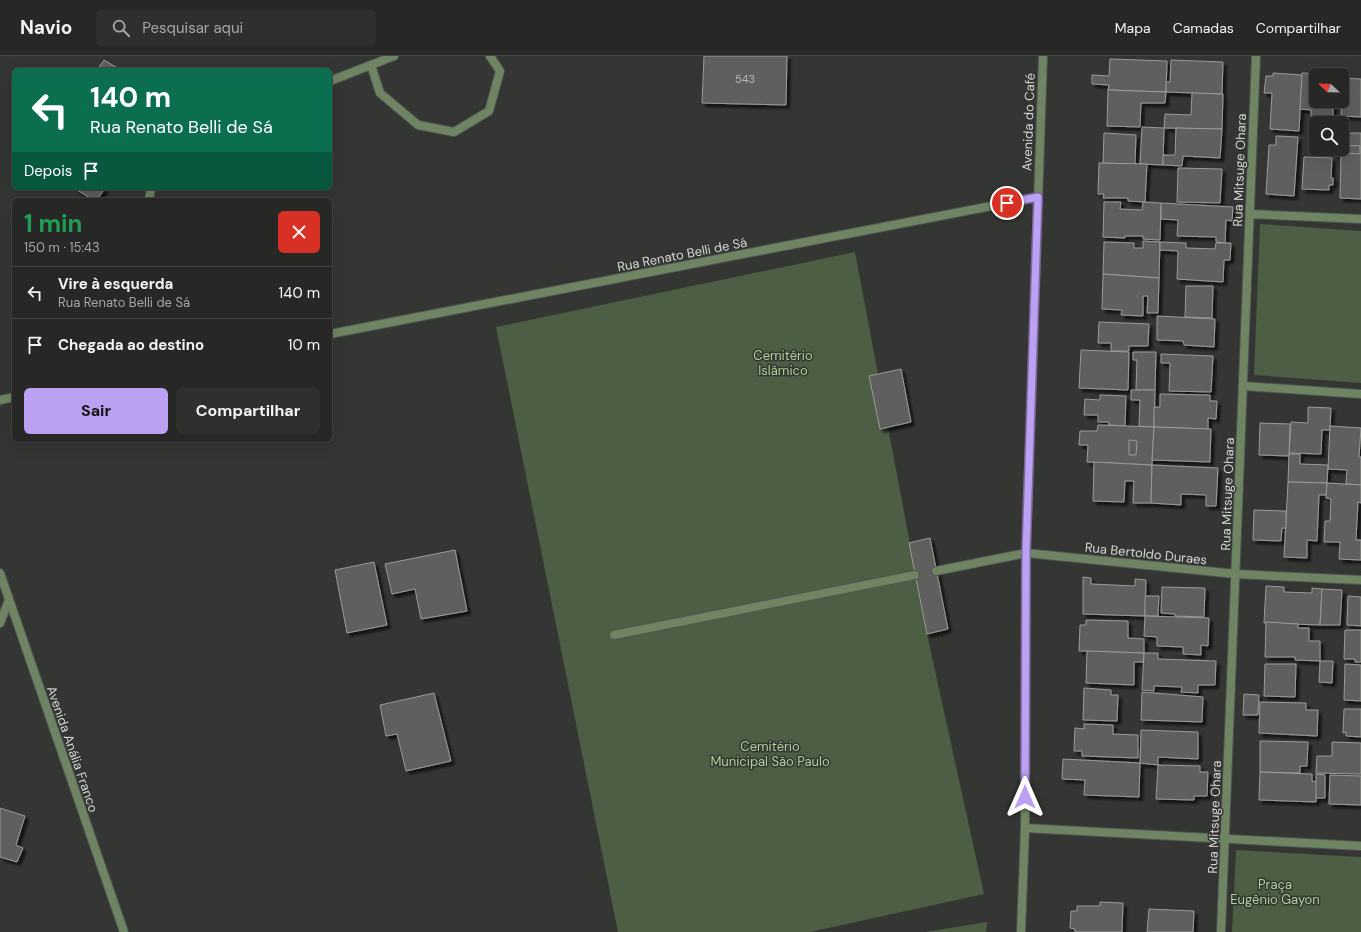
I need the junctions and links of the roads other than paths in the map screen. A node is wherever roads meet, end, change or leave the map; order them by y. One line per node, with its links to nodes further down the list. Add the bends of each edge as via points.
1 (394, 56): 5 (street)
2 (490, 56): 5 (street, via 500,71 489,111 454,132 418,125 380,93)
3 (1042, 56): 7 (street, Avenida do Café)
4 (1256, 56): 8 (street, Rua Mitsuge Ohara)
5 (371, 65): 6 (street)
6 (332, 80)
7 (1038, 197): 10 (street, Rua Renato Belli de Sá); 15 (street, Avenida do Café)
8 (1250, 214): 9 (street); 11 (street, Rua Mitsuge Ohara)
9 (1361, 219)
10 (332, 334)
11 (1243, 386): 12 (street); 18 (street, Rua Mitsuge Ohara)
12 (1361, 394)
13 (12, 397): 14 (street)
14 (0, 400)
15 (1026, 553): 16 (street, Rua Bertoldo Duraes); 18 (street, Rua Bertoldo Duraes); 24 (street, Avenida do Café)
16 (936, 571)
17 (0, 573): 21 (street, Avenida Anália Franco)
18 (1236, 574): 20 (street, Rua Bertoldo Duraes); 25 (street, Rua Mitsuge Ohara)
19 (915, 575): 23 (street)
20 (1361, 580)
21 (9, 600): 22 (street); 27 (street, Avenida Anália Franco)
22 (0, 623)
23 (614, 635)
24 (1025, 828): 25 (street); 28 (street, Avenida do Café)
25 (1226, 837): 26 (street); 29 (street, Rua Mitsuge Ohara)
26 (1361, 846)
27 (124, 932)
28 (1021, 932)
29 (1221, 932)

